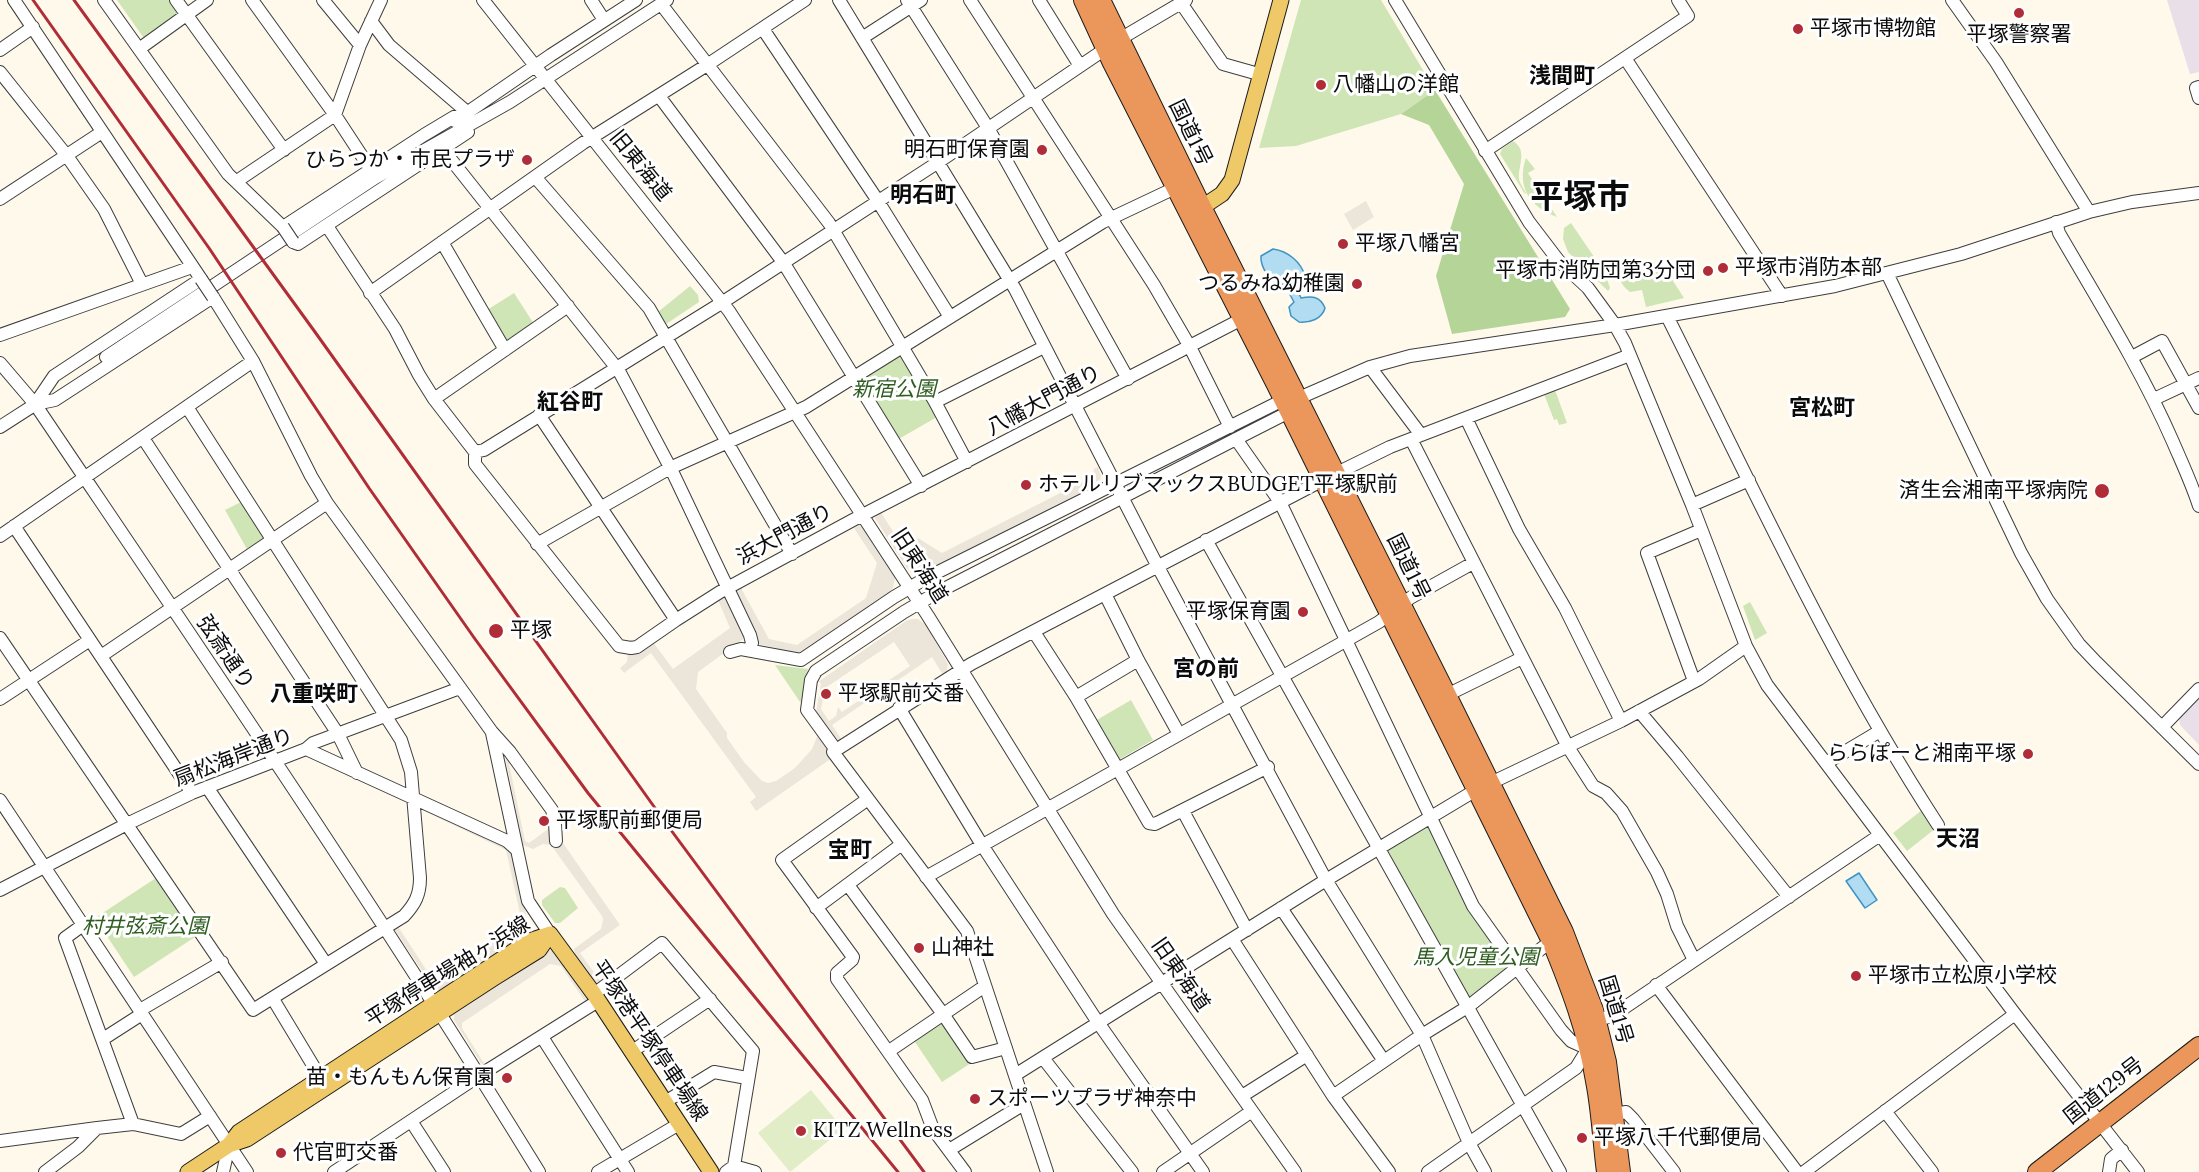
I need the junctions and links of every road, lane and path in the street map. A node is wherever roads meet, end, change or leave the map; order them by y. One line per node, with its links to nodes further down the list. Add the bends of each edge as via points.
1 (14, 0): 27 (street)
2 (104, 0): 32 (street)
3 (176, 0): 24 (street)
4 (207, 0): 24 (street)
5 (252, 0): 47 (street)
6 (323, 0): 31 (street)
7 (381, 0): 26 (street)
8 (483, 0): 37 (street, 旧東海道)
9 (591, 0): 25 (street)
10 (636, 0): 25 (street)
11 (805, 0): 28 (street)
12 (839, 0): 29 (street)
13 (970, 0): 43 (street)
14 (1040, 0): 36 (street)
15 (1083, 0): 30 (highway, 国道1号)
16 (1101, 0): 30 (highway, 国道1号)
17 (1281, 0): 39 (main road)
18 (1395, 0): 55 (street)
19 (1678, 0): 34 (street, via 1688,16)
20 (1952, 0): 67 (street, via 1996,62)
21 (664, 2): 35 (street); 40 (street)
22 (913, 2): 29 (street); 48 (street)
23 (1184, 2): 30 (street); 39 (street, via 1223,64)
24 (186, 15): 32 (street); 52 (street)
25 (604, 20): 37 (street)
26 (371, 21): 31 (street); 46 (street, via 389,45)
27 (33, 27): 33 (street); 49 (street)
28 (763, 28): 35 (street); 64 (street)
29 (862, 38): 57 (street)
30 (1113, 44): 36 (street); 51 (highway, 国道1号); 61 (highway, 国道1号)
31 (360, 45): 47 (street)
32 (139, 49): 60 (street)
33 (0, 51)
34 (1625, 58): 55 (street); 83 (street)
35 (707, 65): 42 (street); 72 (street)
36 (1080, 66): 43 (street)
37 (535, 67): 40 (street, 旧東海道); 46 (street)
38 (0, 72): 56 (street)
39 (1262, 75): 65 (main road, via 1232,180 1222,194)
40 (544, 79): 45 (street); 50 (street, 旧東海道)
41 (2199, 87): 44 (street)
42 (659, 96): 50 (street); 75 (street)
43 (1032, 98): 48 (street); 68 (street)
44 (2199, 98)
45 (510, 102): 53 (street); 54 (street)
46 (464, 114): 53 (street); 58 (street)
47 (335, 115): 52 (street); 58 (street)
48 (988, 128): 57 (street); 74 (street)
49 (102, 132): 56 (street); 76 (street)
50 (592, 138): 59 (street); 85 (street, 旧東海道)
51 (1170, 142): 61 (highway, via 1171,159 1180,176); 65 (highway, 国道1号)
52 (284, 150): 60 (street)
53 (423, 150): 54 (street); 113 (street)
54 (443, 150): 66 (street); 70 (street)
55 (1485, 151): 90 (street, via 1558,260 1588,288)
56 (67, 156): 63 (street); 81 (street, via 104,209)
57 (937, 163): 64 (street); 79 (street)
58 (371, 170): 71 (street)
59 (536, 178): 66 (street); 92 (street, via 650,308)
60 (237, 182): 71 (street)
61 (1175, 188): 68 (street); 80 (highway, 国道1号)
62 (2199, 193): 67 (street)
63 (0, 199)
64 (878, 201): 72 (street); 87 (street)
65 (1202, 207): 80 (main road, via 1198,215 1213,245); 106 (highway, 国道1号)
66 (491, 209): 73 (street); 86 (street)
67 (2089, 212): 69 (street)
68 (1110, 219): 74 (street); 95 (street)
69 (2055, 222): 77 (street, via 1961,254); 98 (street)
70 (327, 226): 71 (street, bridge, via 298,244); 82 (street, 浜大門通り)
71 (283, 227)
72 (834, 230): 75 (street); 93 (street)
73 (442, 242): 82 (street); 96 (street)
74 (1056, 250): 79 (street); 105 (street)
75 (783, 262): 85 (street); 103 (street)
76 (192, 267): 78 (street); 81 (street)
77 (1887, 273): 83 (street); 182 (street, via 2021,553 2047,598 2085,650)
78 (201, 279): 84 (street, bridge); 113 (street, via 54,376)
79 (1010, 280): 87 (street); 94 (street)
80 (1224, 282): 89 (highway, 国道1号)
81 (142, 284): 91 (street)
82 (370, 292): 109 (street, 浜大門通り)
83 (1782, 296): 88 (street)
84 (213, 297): 99 (street); 113 (street, via 55,400)
85 (723, 302): 92 (street); 117 (street, 旧東海道)
86 (568, 306): 96 (street); 101 (street)
87 (950, 316): 93 (street)
88 (1667, 316): 90 (street); 131 (street)
89 (1242, 319): 95 (street, 八幡大門通り); 112 (highway, 国道1号)
90 (1615, 325): 97 (street); 102 (street, via 1410,356)
91 (0, 335)
92 (667, 336): 101 (street); 125 (street)
93 (902, 347): 103 (street); 111 (street)
94 (1044, 347): 111 (street); 114 (street)
95 (1190, 347): 105 (street, 八幡大門通り); 121 (street)
96 (505, 350): 109 (street)
97 (1630, 355): 119 (street); 137 (street)
98 (2132, 357): 107 (street, via 2162,341); 110 (street)
99 (253, 361): 115 (street); 136 (street)
100 (0, 363): 113 (street, 弦斎通り)
101 (616, 367): 118 (street); 128 (street)
102 (1370, 367): 108 (street); 122 (street)
103 (854, 376): 117 (street); 133 (street)
104 (2199, 378): 107 (street)
105 (1128, 379): 114 (street, 八幡大門通り)
106 (1289, 379): 108 (street, via 1301,389); 112 (highway, 国道1号)
107 (2187, 384): 110 (street); 116 (street)
108 (1316, 391): 112 (street)
109 (435, 399): 126 (street, 浜大門通り)
110 (2154, 399): 138 (street)
111 (935, 402): 127 (street)
112 (1290, 403): 121 (street); 124 (street); 129 (highway, 国道1号)
113 (35, 404): 120 (street); 130 (street, 弦斎通り)
114 (1075, 407): 127 (street, 八幡大門通り); 132 (street)
115 (188, 408): 123 (street); 145 (street)
116 (2199, 408)
117 (794, 411): 125 (street); 140 (street, 旧東海道)
118 (539, 415): 126 (street); 139 (street)
119 (1466, 418): 122 (street); 181 (street, via 1519,529 1565,608)
120 (0, 427)
121 (1230, 428): 132 (street)
122 (1416, 437): 129 (street); 148 (street)
123 (143, 438): 130 (street); 150 (street)
124 (1236, 439): 134 (street); 135 (street)
125 (725, 441): 128 (street); 147 (street)
126 (475, 452): 146 (street, 浜大門通り, via 475,464)
127 (968, 462): 133 (street, 八幡大門通り)
128 (670, 468): 139 (street); 152 (street)
129 (1330, 476): 135 (street); 156 (highway, 国道1号)
130 (85, 478): 141 (street); 155 (street, 弦斎通り)
131 (1749, 480): 137 (street); 183 (street, via 1827,636)
132 (1115, 484): 134 (street); 151 (street)
133 (921, 486): 140 (street, 八幡大門通り)
134 (1122, 497): 149 (street); 154 (street)
135 (1280, 502): 144 (street); 161 (street)
136 (327, 503): 145 (street); 172 (street)
137 (1692, 505): 142 (street)
138 (2199, 506)
139 (599, 507): 146 (street); 157 (street)
140 (863, 515): 147 (street, 浜大門通り); 151 (street, 旧東海道)
141 (14, 526): 143 (street); 160 (street)
142 (1701, 530): 162 (street); 171 (street, via 1647,554)
143 (0, 536)
144 (1206, 540): 149 (street); 169 (street)
145 (273, 541): 150 (street); 180 (street)
146 (537, 544): 157 (street, 浜大門通り, via 619,646 637,647)
147 (792, 554): 152 (street, 浜大門通り)
148 (1473, 563): 156 (street); 166 (street)
149 (1157, 565): 153 (street); 177 (street)
150 (230, 570): 155 (street); 185 (street)
151 (909, 588): 154 (street, 旧東海道); 163 (street, via 801,660)
152 (726, 589): 157 (street, 浜大門通り); 163 (street, via 750,635)
153 (1105, 594): 158 (street); 167 (street)
154 (919, 603): 168 (street, 旧東海道); 189 (street, via 816,671 807,710)
155 (171, 608): 165 (street); 190 (street, 弦斎通り)
156 (1396, 610): 161 (street); 174 (highway, 国道1号); 197 (highway, 国道1号)
157 (676, 620)
158 (1034, 632): 168 (street); 175 (street)
159 (0, 638): 170 (street)
160 (90, 640): 165 (street); 170 (street)
161 (1345, 640): 169 (street); 204 (street)
162 (1746, 646): 171 (street); 191 (street, via 1767,685)
163 (749, 650): 164 (street)
164 (730, 652)
165 (101, 656): 198 (street)
166 (1522, 658): 174 (street); 187 (street)
167 (1138, 660): 175 (street); 186 (street)
168 (961, 670): 178 (street); 202 (street, 旧東海道)
169 (1282, 676): 177 (street); 212 (street)
170 (28, 681): 176 (street); 205 (street)
171 (1694, 681): 179 (street)
172 (460, 688): 180 (street); 184 (street)
173 (2199, 689): 182 (street)
174 (1447, 695): 197 (highway, 国道1号)
175 (1076, 697): 194 (street)
176 (0, 699)
177 (1232, 703): 186 (street); 193 (street)
178 (900, 708): 189 (street); 210 (street)
179 (1639, 711): 181 (street); 218 (street)
180 (386, 715): 185 (street); 199 (street, via 408,756)
181 (1621, 721): 187 (street)
182 (2163, 726): 192 (street)
183 (1880, 731): 191 (street); 206 (street)
184 (492, 732): 208 (street, via 552,810); 211 (street)
185 (338, 734): 188 (street); 195 (street)
186 (1179, 734): 194 (street)
187 (1568, 747): 197 (street); 227 (street, via 1593,786 1606,793 1622,811 1657,872)
188 (306, 749): 190 (street, 扇松海岸通り); 195 (street, 扇松海岸通り)
189 (836, 750): 200 (street, via 833,752)
190 (274, 761): 196 (street, 扇松海岸通り); 222 (street, 弦斎通り)
191 (1826, 763): 207 (street)
192 (2199, 764)
193 (1268, 767): 203 (street); 215 (street)
194 (1118, 769): 202 (street); 203 (street, via 1149,823)
195 (357, 773): 199 (street, 扇松海岸通り)
196 (207, 787): 198 (street, 扇松海岸通り); 229 (street)
197 (1484, 787): 204 (street); 226 (highway, 国道1号); 242 (highway, 国道1号, via 1564,932)
198 (192, 793): 205 (street, 扇松海岸通り)
199 (413, 799): 211 (street, 扇松海岸通り, via 507,841); 222 (street, via 420,891 414,906)
200 (868, 799): 209 (street); 219 (street, via 782,860)
201 (0, 800): 213 (street)
202 (1046, 809): 210 (street); 231 (street, 旧東海道)
203 (1183, 811): 223 (street)
204 (1430, 818): 212 (street); 230 (street, via 1473,906)
205 (126, 824): 213 (street, 扇松海岸通り); 228 (street)
206 (1938, 825)
207 (1880, 835): 218 (street); 241 (street)
208 (556, 842)
209 (902, 844): 214 (street); 216 (street)
210 (982, 845): 214 (street); 243 (street)
211 (516, 849): 224 (street, via 528,901)
212 (1378, 849): 215 (street); 237 (street)
213 (45, 867): 217 (street, 扇松海岸通り); 221 (street)
214 (926, 876): 233 (street, via 967,931)
215 (1326, 880): 220 (street); 244 (street)
216 (848, 885): 219 (street); 240 (street)
217 (0, 890)
218 (1789, 897): 227 (street)
219 (816, 908): 249 (street, via 853,957 837,973 837,979)
220 (1281, 908): 223 (street); 254 (street)
221 (83, 925): 239 (street); 246 (street, via 64,938)
222 (384, 928): 229 (street); 238 (street, 弦斎通り)
223 (1247, 930): 225 (street)
224 (550, 934): 234 (main road, 平塚港平塚停車場線); 238 (main road, 平塚停車場袖ヶ浜線, via 539,950)
225 (1232, 939): 231 (street); 251 (street)
226 (1551, 941): 230 (street); 242 (highway, 国道1号)
227 (1694, 960): 232 (street)
228 (222, 962): 235 (street, via 253,1010); 239 (street)
229 (326, 964): 235 (street)
230 (1517, 968): 237 (street); 252 (street, via 1561,1030)
231 (1162, 983): 243 (street); 260 (street, 旧東海道)
232 (1656, 985): 242 (street); 308 (street)
233 (985, 986): 240 (street); 248 (street)
234 (596, 997): 236 (street, via 662,943); 245 (street); 250 (main road, 平塚港平塚停車場線)
235 (273, 999): 258 (street)
236 (710, 999): 250 (street); 259 (street, via 753,1051)
237 (1469, 1006): 244 (street); 264 (street)
238 (437, 1009): 256 (street, 弦斎通り); 258 (main road, 平塚停車場袖ヶ浜線); 276 (main road, 平塚停車場袖ヶ浜線, via 247,1139)
239 (141, 1012): 246 (street); 268 (street)
240 (943, 1014): 248 (street, via 972,1057); 249 (street)
241 (2015, 1014): 266 (street); 272 (street)
242 (1597, 1022): 252 (highway, 国道1号)
243 (1098, 1023): 253 (street); 279 (street)
244 (1422, 1035): 254 (street); 275 (street)
245 (542, 1037): 256 (street); 280 (street)
246 (103, 1039): 270 (street)
247 (2199, 1046): 272 (highway, 国道129号)
248 (1006, 1048): 257 (street)
249 (889, 1051): 277 (street, via 922,1100 933,1129)
250 (632, 1052): 262 (main road, 平塚港平塚停車場線)
251 (1307, 1055): 260 (street); 261 (street)
252 (1594, 1057): 264 (street); 267 (highway, 国道1号); 305 (highway, 国道1号)
253 (1043, 1058): 257 (street); 297 (street)
254 (1384, 1061): 261 (street)
255 (2199, 1062): 272 (highway, 国道129号)
256 (480, 1075): 269 (street); 290 (street, 弦斎通り)
257 (1015, 1076): 263 (street)
258 (320, 1077): 276 (main road, 平塚停車場袖ヶ浜線, via 239,1132)
259 (747, 1078): 262 (street, via 714,1071); 282 (street)
260 (1242, 1096): 265 (street, 旧東海道)
261 (1334, 1096): 301 (street)
262 (665, 1102): 271 (main road, 平塚港平塚停車場線)
263 (1024, 1104): 277 (street); 296 (street)
264 (1524, 1105): 275 (street); 304 (street)
265 (1252, 1110): 279 (street); 300 (street, 旧東海道)
266 (1885, 1111): 309 (street); 310 (street)
267 (1615, 1114): 306 (highway, 国道1号); 307 (street, via 1626,1112)
268 (210, 1116): 270 (street, via 181,1134); 276 (street)
269 (411, 1121): 281 (street); 289 (street)
270 (133, 1124): 273 (street)
271 (679, 1124): 280 (street); 293 (main road, 平塚港平塚停車場線)
272 (2104, 1127): 278 (street); 311 (highway, 国道129号); 312 (highway, 国道129号)
273 (96, 1128): 274 (street); 283 (street)
274 (0, 1141)
275 (1469, 1143): 302 (street); 303 (street)
276 (229, 1144): 284 (main road, 平塚停車場袖ヶ浜線); 285 (street); 286 (street)
277 (950, 1150): 295 (street)
278 (2122, 1150): 313 (street, via 2111,1160); 314 (street)
279 (1190, 1153): 298 (street); 299 (street)
280 (620, 1159): 291 (street); 292 (street)
281 (351, 1161): 287 (street); 288 (street)
282 (730, 1169): 294 (street)
283 (45, 1172)
284 (188, 1172)
285 (223, 1172)
286 (247, 1172)
287 (334, 1172)
288 (358, 1172)
289 (444, 1172)
290 (540, 1172)
291 (598, 1172)
292 (628, 1172)
293 (711, 1172)
294 (755, 1172)
295 (965, 1172)
296 (1047, 1172)
297 (1132, 1172)
298 (1163, 1172)
299 (1203, 1172)
300 (1295, 1172)
301 (1389, 1172)
302 (1428, 1172)
303 (1485, 1172)
304 (1560, 1172)
305 (1606, 1172)
306 (1621, 1172)
307 (1674, 1172)
308 (1797, 1172)
309 (1804, 1172)
310 (1932, 1172)
311 (2037, 1172)
312 (2055, 1172)
313 (2109, 1172)
314 (2138, 1172)

